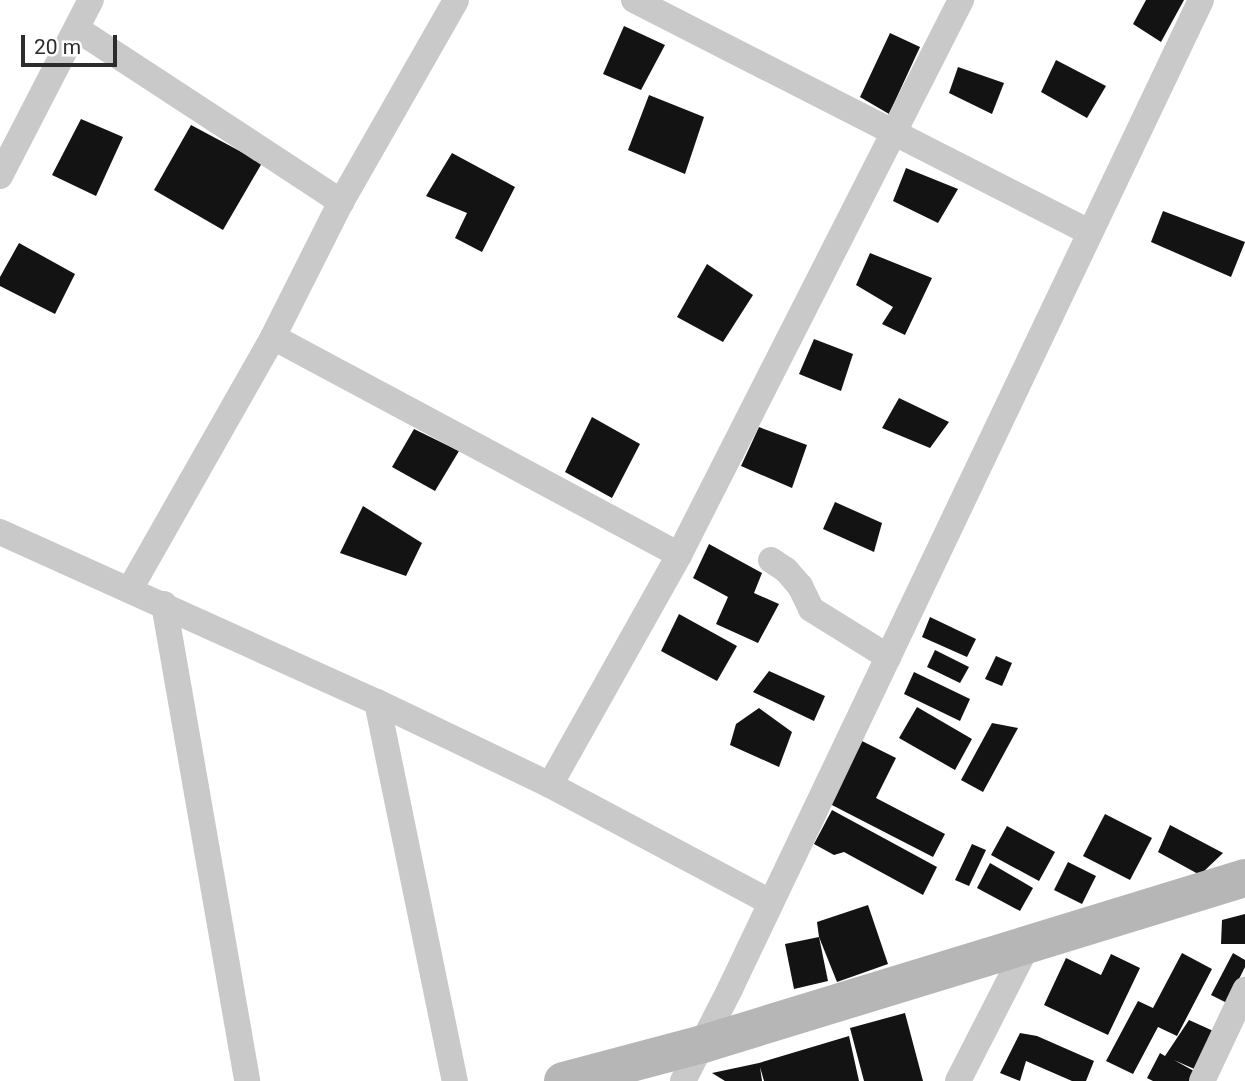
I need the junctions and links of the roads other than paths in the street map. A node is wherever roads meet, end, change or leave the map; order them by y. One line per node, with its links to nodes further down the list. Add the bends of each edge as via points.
1 (91, 0): 6 (street)
2 (456, 0): 10 (street)
3 (634, 0): 8 (street)
4 (961, 0): 8 (street)
5 (1201, 0): 11 (street)
6 (77, 29): 7 (street); 10 (street)
7 (11, 130): 9 (street)
8 (896, 134): 11 (street); 14 (street)
9 (0, 176)
10 (341, 202): 12 (street)
11 (1089, 232): 18 (street)
12 (273, 337): 14 (street); 16 (street)
13 (0, 532): 16 (street)
14 (679, 555): 20 (street)
15 (771, 560): 18 (street, via 800,586 811,609)
16 (131, 589): 17 (street)
17 (164, 604): 19 (street); 26 (street)
18 (888, 657): 22 (street)
19 (377, 702): 20 (street); 27 (street)
20 (550, 785): 22 (street)
21 (1245, 878): 23 (street)
22 (770, 902): 25 (street)
23 (1028, 944): 25 (street); 30 (street)
24 (1245, 990): 31 (street)
25 (703, 1044): 28 (street); 29 (street)
26 (247, 1081)
27 (455, 1081)
28 (563, 1081)
29 (683, 1081)
30 (958, 1081)
31 (1202, 1081)

